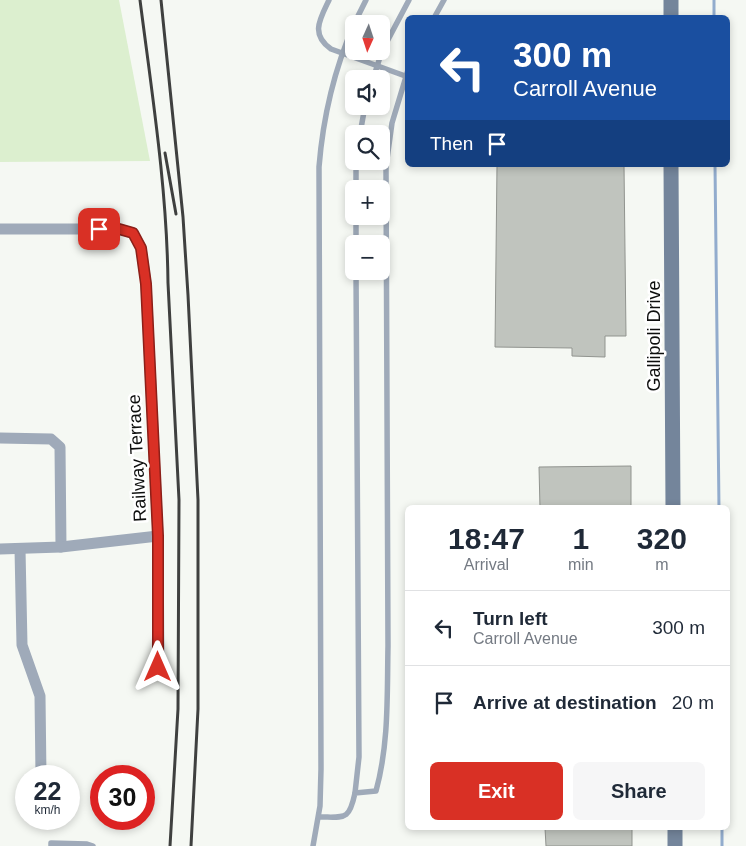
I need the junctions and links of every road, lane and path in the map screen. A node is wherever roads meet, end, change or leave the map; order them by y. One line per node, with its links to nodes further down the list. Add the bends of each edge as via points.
1 (329, 0): 10 (lane, via 320,21 319,36 326,45)
2 (366, 0): 6 (lane)
3 (409, 0): 11 (lane)
4 (444, 0): 7 (lane)
5 (671, 0): 8 (street)
6 (358, 15)
7 (436, 15)
8 (671, 15)
9 (345, 46): 10 (lane)
10 (342, 53): 11 (lane); 27 (lane, via 329,98 319,167 321,769)
11 (377, 66): 12 (lane); 13 (lane)
12 (376, 70)
13 (405, 73)
14 (405, 81): 26 (lane, via 392,123 386,166 388,646 385,746 376,791)
15 (671, 167): 19 (street, Gallipoli Drive)
16 (0, 229): 20 (street, Railway Terrace, via 119,229 133,233 141,248 146,284)
17 (356, 280): 26 (lane, via 359,757)
18 (0, 438): 21 (street, via 52,438 60,447)
19 (673, 505)
20 (158, 536): 21 (street); 24 (street, Railway Terrace)
21 (61, 547): 23 (street)
22 (0, 549): 23 (street)
23 (20, 549): 25 (street, via 22,645 40,696)
24 (158, 667)
25 (41, 765)
26 (356, 793): 27 (lane, via 348,814)
27 (318, 817): 31 (lane)
28 (674, 830): 32 (street)
29 (51, 846): 30 (lane, via 51,843)
30 (93, 846)
31 (313, 846)
32 (675, 846)

